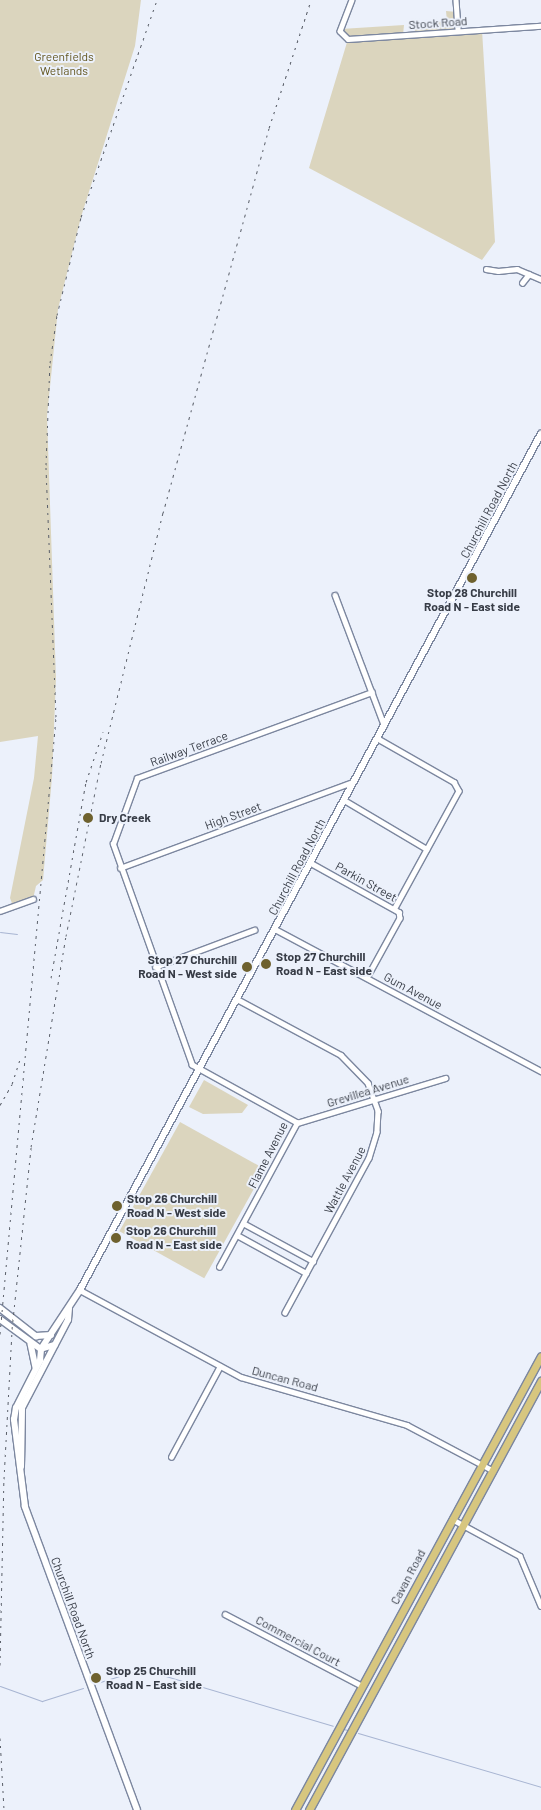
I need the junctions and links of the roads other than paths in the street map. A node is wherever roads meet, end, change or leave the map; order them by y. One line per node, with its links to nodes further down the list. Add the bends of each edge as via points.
1 (352, 0): 4 (street, Stock Road, via 340,31 348,39)
2 (456, 0): 4 (street)
3 (541, 26): 4 (street, Stock Road)
4 (458, 31)
5 (486, 269): 6 (street, via 498,272 512,268)
6 (529, 274): 7 (street); 8 (street)
7 (541, 279)
8 (522, 283)
9 (541, 434): 12 (street, Churchill Road North)
10 (335, 595): 11 (street)
11 (372, 692): 12 (street); 18 (street, Railway Terrace, via 137,778 113,844)
12 (384, 725): 13 (street, Churchill Road North)
13 (377, 738): 14 (street, Churchill Road North); 16 (street, via 457,786 459,791)
14 (354, 782): 15 (street, Churchill Road North); 18 (street, High Street)
15 (344, 800): 16 (street); 17 (street, Churchill Road North)
16 (427, 849): 20 (street)
17 (311, 863): 20 (street, Parkin Street); 22 (street, Churchill Road North)
18 (120, 868): 24 (street, Railway Terrace)
19 (33, 899): 21 (street)
20 (395, 908): 25 (street, Parkin Street, via 400,918)
21 (0, 911)
22 (275, 928): 25 (street, Gum Avenue); 26 (street, Churchill Road North)
23 (254, 930): 24 (street)
24 (156, 967): 27 (street, Railway Terrace, via 187,1055)
25 (367, 978): 28 (street, Gum Avenue)
26 (237, 999): 27 (street, Churchill Road North); 30 (street, Wattle Avenue, via 341,1055 361,1072)
27 (199, 1070): 31 (street, Flame Avenue); 37 (street, Churchill Road North)
28 (541, 1071)
29 (445, 1078): 30 (street, Grevillea Avenue)
30 (376, 1100): 31 (street, Grevillea Avenue); 34 (street, Wattle Avenue, via 374,1145)
31 (297, 1123): 32 (street, Flame Avenue)
32 (243, 1223): 33 (street, Flame Avenue); 34 (street)
33 (237, 1235): 35 (street, Flame Avenue); 36 (street)
34 (313, 1261): 36 (street, Wattle Avenue)
35 (219, 1267)
36 (306, 1273): 40 (street, Wattle Avenue)
37 (80, 1290): 39 (street, Churchill Road North); 47 (street, Duncan Road)
38 (0, 1308): 42 (street, via 36,1336)
39 (69, 1309): 42 (street, Churchill Road North); 44 (street, Churchill Road North, via 68,1320)
40 (285, 1313)
41 (0, 1319): 43 (street)
42 (51, 1335): 45 (street, Churchill Road North)
43 (31, 1344): 45 (street); 48 (street)
44 (54, 1345): 45 (street); 52 (street, Churchill Road North, via 22,1408)
45 (41, 1349): 48 (street, Churchill Road North)
46 (541, 1356): 51 (main road, Cavan Road)
47 (220, 1366): 50 (street); 51 (street, Duncan Road, via 245,1378 407,1425)
48 (36, 1367): 52 (street, Churchill Road North, via 15,1415)
49 (541, 1381): 53 (main road, Cavan Road)
50 (171, 1457)
51 (482, 1465): 53 (street, Duncan Road); 54 (main road, Cavan Road)
52 (21, 1468): 59 (street, Churchill Road North, via 25,1506)
53 (492, 1470): 55 (main road, Cavan Road)
54 (452, 1519): 55 (street); 58 (main road, Cavan Road)
55 (463, 1525): 56 (street, via 520,1556); 61 (main road, Cavan Road)
56 (541, 1604)
57 (225, 1614): 58 (street, Commercial Court)
58 (362, 1686): 60 (main road, Cavan Road)
59 (137, 1810)
60 (295, 1810)
61 (310, 1810)

